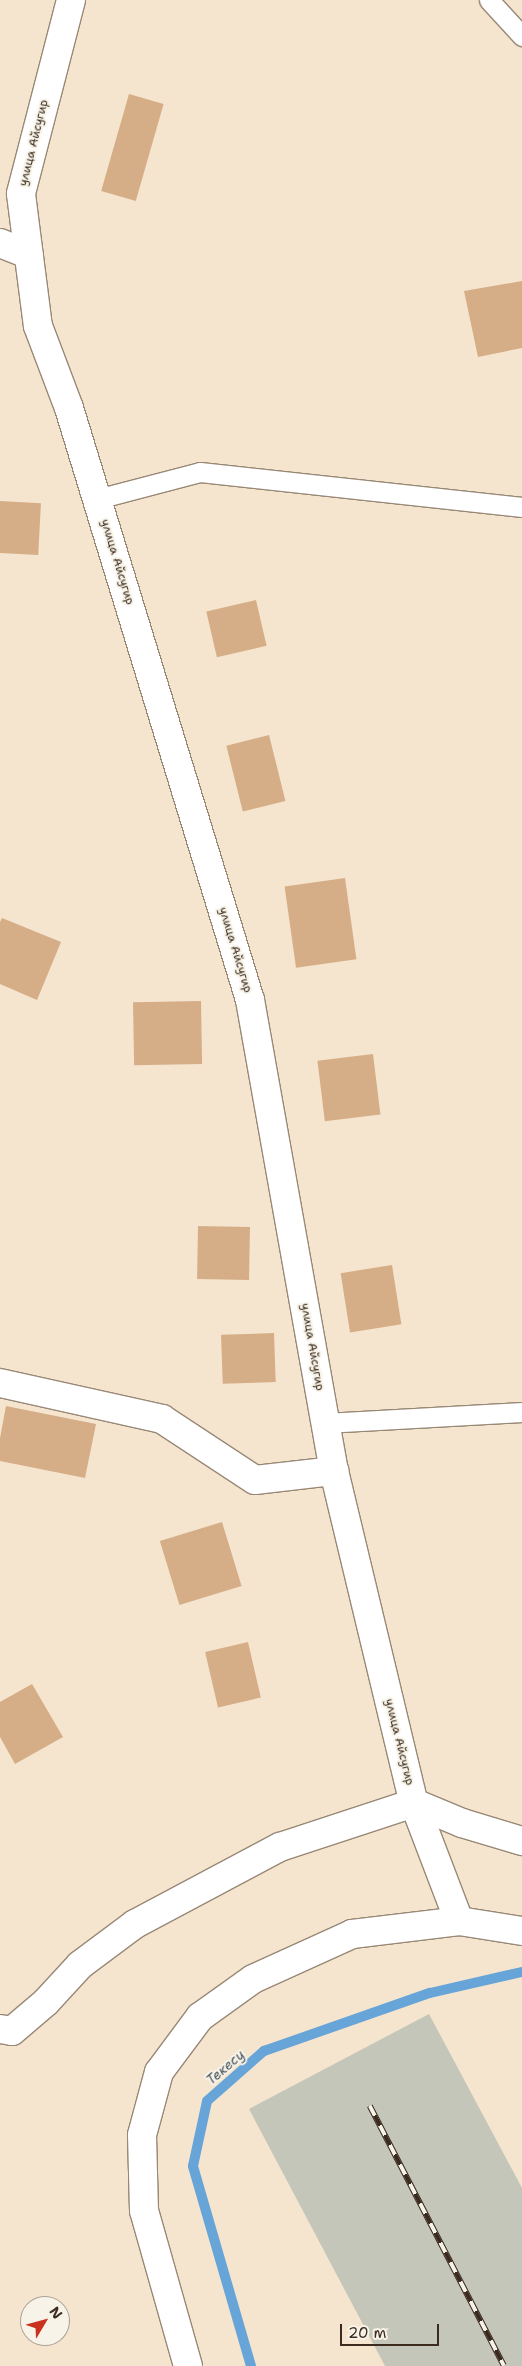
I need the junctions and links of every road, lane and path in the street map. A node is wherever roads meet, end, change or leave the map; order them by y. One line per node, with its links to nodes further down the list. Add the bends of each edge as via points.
1 (71, 0): 5 (street, улица Айсугир, via 21,194)
2 (489, 0): 3 (lane)
3 (522, 36)
4 (0, 243): 5 (street)
5 (29, 255): 6 (street, улица Айсугир, via 38,326 69,408)
6 (97, 499): 7 (lane, via 200,472); 10 (street, улица Айсугир, via 250,1000)
7 (522, 507)
8 (0, 1383): 11 (street, via 162,1419 255,1480)
9 (522, 1412): 10 (lane)
10 (325, 1423): 11 (street, улица Айсугир)
11 (334, 1471): 12 (street, улица Айсугир)
12 (414, 1803): 13 (street, улица Айсугир, via 462,1823); 14 (street); 16 (street, via 280,1847 135,1924 80,1965 46,2002)
13 (522, 1841)
14 (459, 1921): 15 (street); 17 (street, via 352,1934 253,1979 200,2017 159,2072 142,2135 144,2211)
15 (522, 1931)
16 (4, 2035)
17 (188, 2366)

